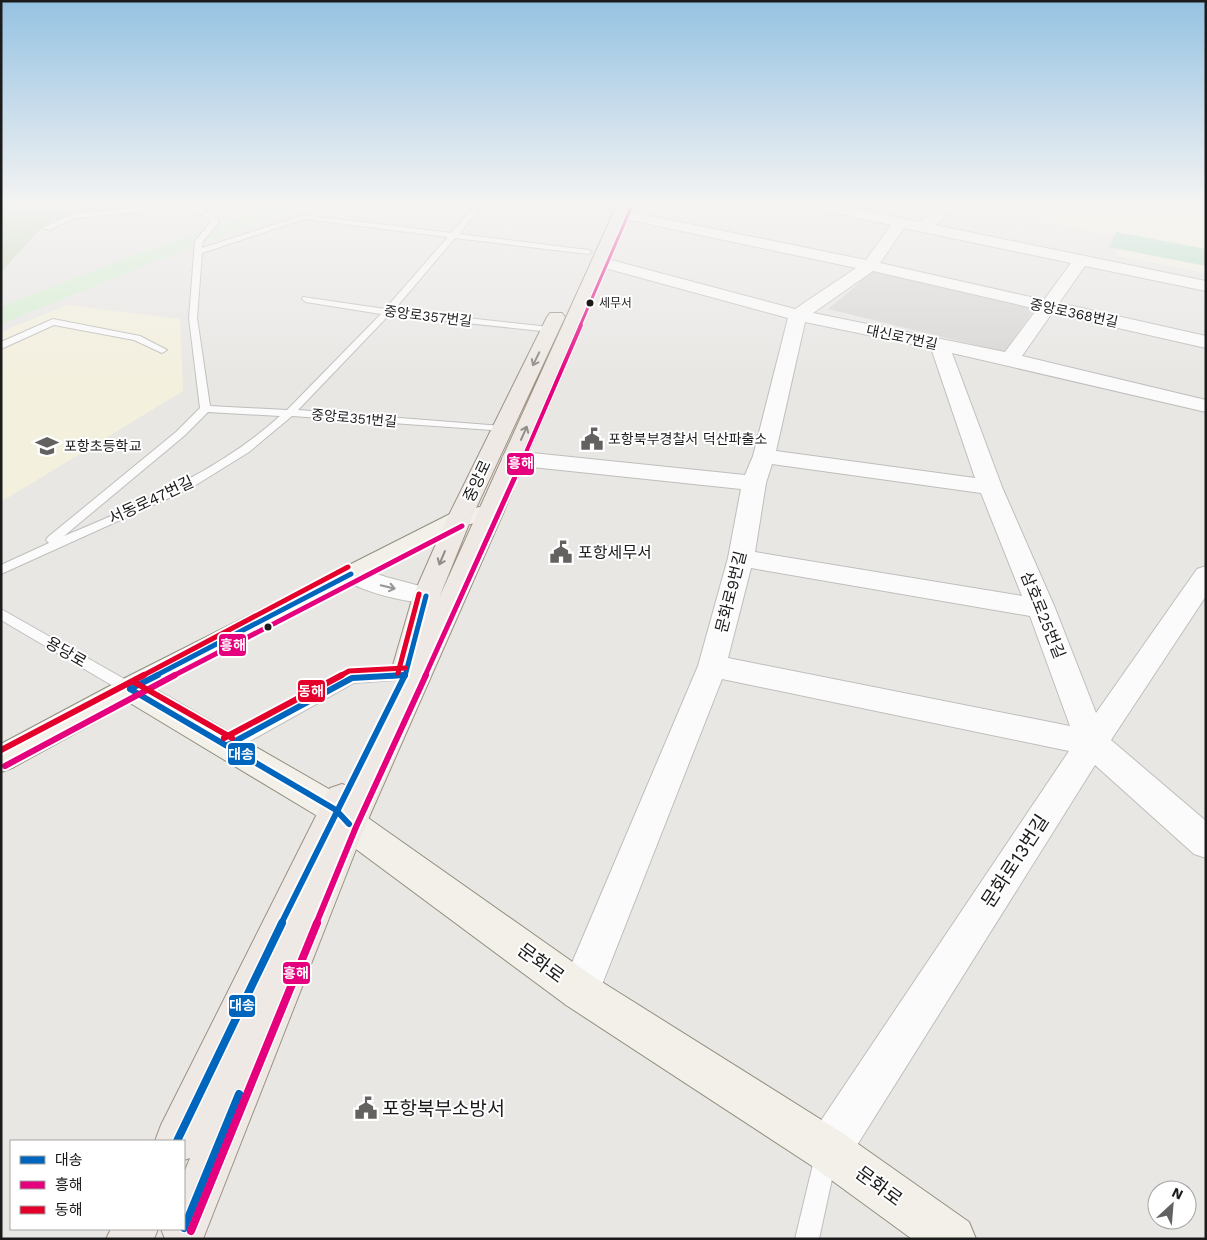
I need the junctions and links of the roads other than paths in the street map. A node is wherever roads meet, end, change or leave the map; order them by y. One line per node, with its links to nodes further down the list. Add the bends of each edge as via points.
1 (196, 263): 23 (lane, via 193,318)
2 (430, 263): 14 (lane, 서동로47번길)
3 (590, 263): 16 (main road, 중앙로)
4 (592, 263): 27 (main road, 중앙로, one-way to 4)
5 (615, 263): 15 (street, 대신로7번길)
6 (856, 263): 10 (street, 중앙로368번길)
7 (873, 263): 10 (street)
8 (1079, 263): 13 (street)
9 (1100, 263): 11 (street)
10 (870, 266): 13 (street, 중앙로368번길); 15 (street)
11 (1206, 286)
12 (306, 299): 14 (lane, 중앙로357번길)
13 (1045, 307): 17 (street, 중앙로368번길); 21 (street)
14 (388, 312): 16 (lane, 중앙로357번길); 24 (lane, 서동로47번길)
15 (798, 315): 19 (street, 대신로7번길); 26 (street, 문화로9번길)
16 (549, 330): 25 (main road, 중앙로, one-way to 25)
17 (1206, 342)
18 (1, 346): 20 (lane, via 53,322 137,338)
19 (940, 346): 21 (street, 대신로7번길); 29 (street, 삼호로25번길)
20 (162, 350)
21 (1010, 359): 22 (street, 대신로7번길)
22 (1206, 406)
23 (205, 409): 24 (lane, 중앙로351번길); 32 (lane, via 180,434)
24 (290, 413): 25 (lane, 중앙로351번길); 32 (lane, 서동로47번길, via 245,450 184,487)
25 (502, 429): 31 (main road, 중앙로)
26 (764, 456): 28 (street, 문화로9번길); 29 (street)
27 (513, 458): 28 (street); 30 (main road, 중앙로)
28 (754, 483): 33 (street, 문화로9번길)
29 (990, 487): 38 (street, 삼호로25번길)
30 (492, 511): 31 (street); 46 (main road, 중앙로)
31 (459, 519): 35 (street); 37 (main road, 중앙로, one-way to 37)
32 (40, 551): 34 (lane, 서동로47번길)
33 (740, 558): 38 (street); 40 (street, 문화로9번길)
34 (1, 570)
35 (351, 574): 37 (street, one-way to 37); 42 (street)
36 (1206, 575): 43 (street, 문화로13번길)
37 (426, 596): 41 (main road, 중앙로)
38 (1041, 608): 43 (street, 삼호로25번길)
39 (1, 614): 42 (lane, 용당로)
40 (712, 666): 43 (street); 48 (street, 문화로9번길)
41 (405, 675): 44 (lane, via 352,678); 46 (main road, 중앙로)
42 (130, 689): 44 (street, 문화로); 45 (street)
43 (1092, 743): 47 (street, 삼호로25번길); 50 (street, 문화로13번길)
44 (228, 745): 46 (street, 문화로)
45 (1, 759)
46 (342, 817): 48 (street, 문화로); 49 (main road, 중앙로); 51 (main road, 중앙로)
47 (1206, 843)
48 (580, 991): 50 (street, 문화로)
49 (178, 1140)
50 (828, 1150): 52 (lane); 53 (street, 문화로)
51 (185, 1225)
52 (807, 1239)
53 (952, 1239)

